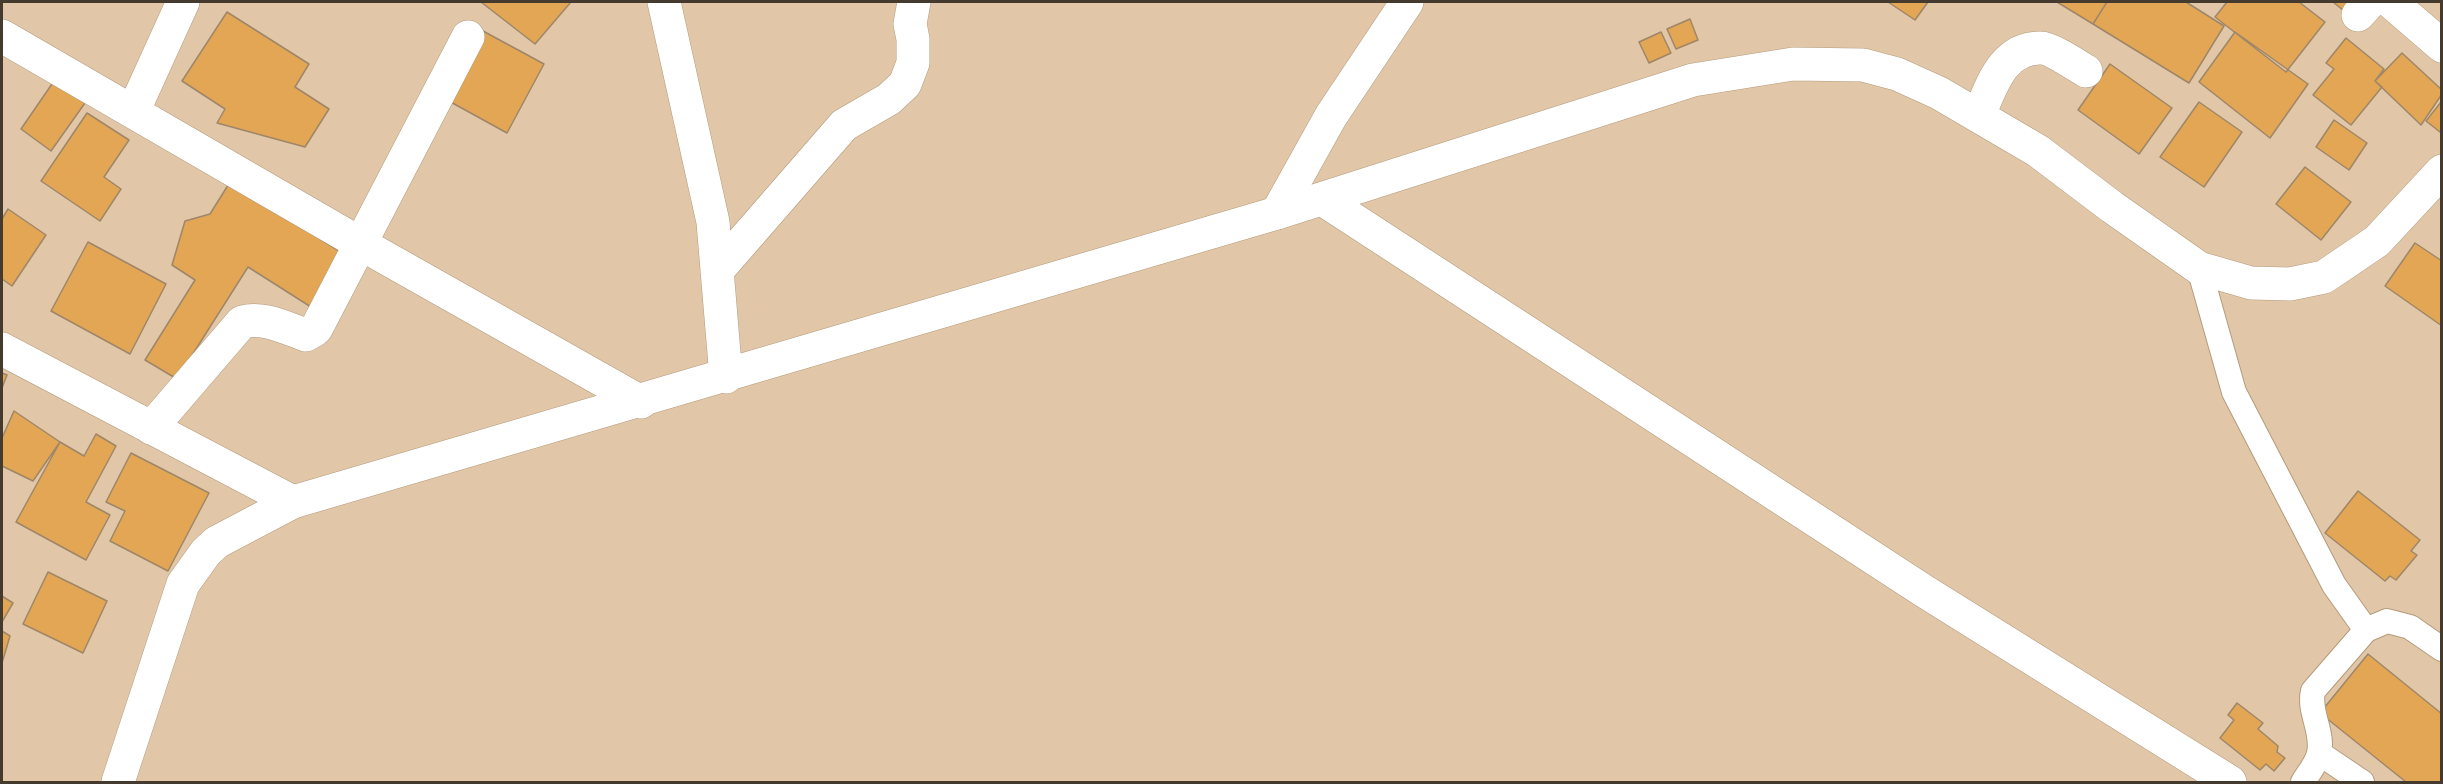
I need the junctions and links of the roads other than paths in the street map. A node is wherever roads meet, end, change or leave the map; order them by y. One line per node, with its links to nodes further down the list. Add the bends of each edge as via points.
1 (183, 2): 10 (street)
2 (664, 2): 17 (street, via 713,222)
3 (914, 2): 17 (street, via 910,24 913,63 906,84 889,99 844,125)
4 (1407, 2): 14 (street, via 1331,116)
5 (2391, 2): 8 (street)
6 (2, 36): 10 (street)
7 (468, 37): 15 (street)
8 (2442, 46)
9 (2086, 71): 11 (street, via 2042,47 2026,50 1999,69)
10 (134, 112): 15 (street)
11 (1978, 115): 13 (street, via 1897,74 1863,65 1793,64 1693,80); 16 (street, via 2038,151)
12 (2442, 171): 16 (street, via 2377,241 2324,277 2290,284 2251,283)
13 (1323, 199): 14 (street); 27 (street, via 1894,572)
14 (1276, 213): 19 (street)
15 (361, 244): 20 (street); 21 (street, via 312,333 306,335 262,320 242,322)
16 (2199, 268): 23 (lane, via 2234,393 2334,585)
17 (717, 271): 19 (street)
18 (2, 349): 21 (street)
19 (726, 377): 20 (street)
20 (641, 402): 22 (street)
21 (151, 428): 22 (street)
22 (293, 502): 26 (street, via 217,542 183,584)
23 (2366, 630): 24 (lane, via 2387,621 2410,627); 25 (lane, via 2313,691 2311,702)
24 (2442, 649)
25 (2319, 753): 28 (lane); 29 (lane)
26 (118, 783)
27 (2230, 783)
28 (2303, 783)
29 (2362, 783)

